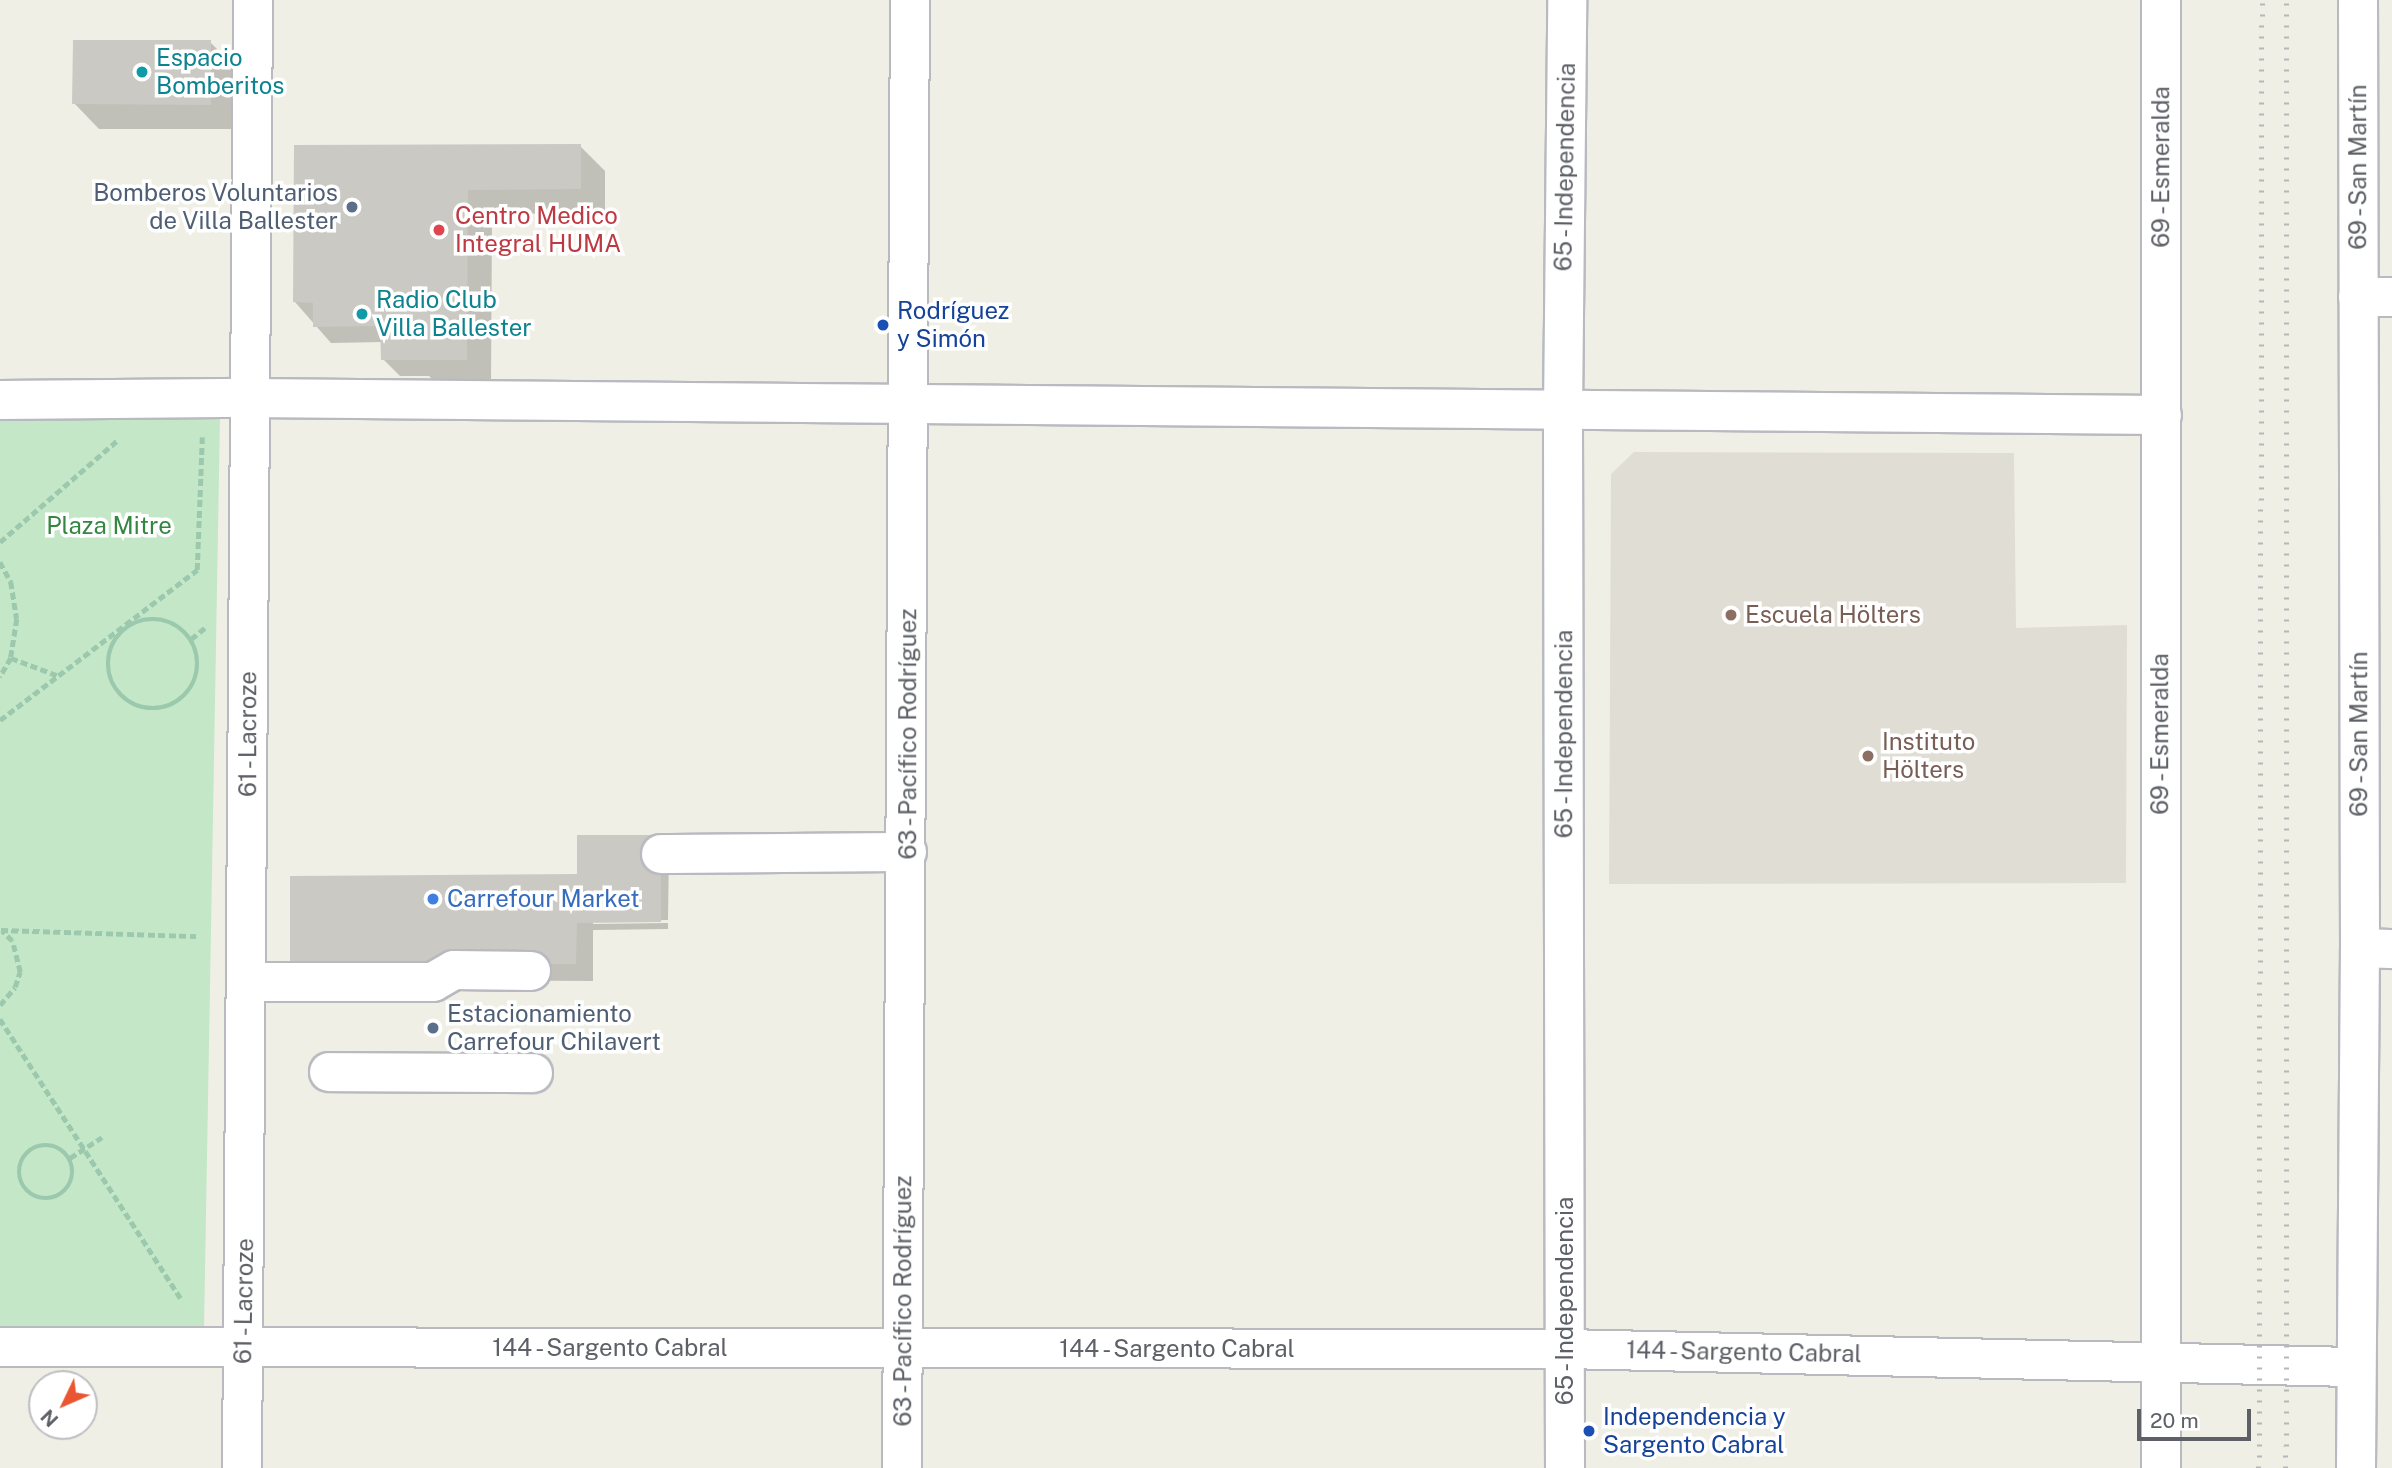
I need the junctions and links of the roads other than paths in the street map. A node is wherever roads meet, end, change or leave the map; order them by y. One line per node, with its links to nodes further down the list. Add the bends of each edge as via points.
1 (253, 0): 7 (street, 61 - Lacroze)
2 (910, 0): 9 (street, 63 - Pacífico Rodríguez)
3 (1567, 0): 10 (street, 65 - Independencia)
4 (2161, 0): 11 (street, 69 - Esmeralda)
5 (2358, 0): 6 (street, 69 - San Martín)
6 (2375, 297): 14 (street, 69 - San Martín)
7 (251, 398): 8 (street); 9 (street); 16 (street, 61 - Lacroze)
8 (0, 400)
9 (910, 407): 10 (street); 12 (street, 63 - Pacífico Rodríguez)
10 (1563, 412): 11 (street); 21 (street, 65 - Independencia)
11 (2161, 415): 23 (street, 69 - Esmeralda)
12 (906, 852): 13 (street); 22 (street, 63 - Pacífico Rodríguez)
13 (661, 854)
14 (2376, 948): 24 (street, 69 - San Martín)
15 (531, 971): 16 (street, via 454,970 433,982)
16 (246, 982): 19 (street, 61 - Lacroze)
17 (329, 1072): 18 (street)
18 (533, 1073)
19 (243, 1346): 20 (street, 144 - Sargento Cabral); 22 (street, 144 - Sargento Cabral); 25 (street, 61 - Lacroze)
20 (0, 1347)
21 (1565, 1349): 22 (street, 144 - Sargento Cabral); 23 (street, 144 - Sargento Cabral); 27 (street, 65 - Independencia)
22 (902, 1350): 26 (street, 63 - Pacífico Rodríguez)
23 (2158, 1359): 24 (street, 144 - Sargento Cabral); 28 (street, 69 - Esmeralda)
24 (2353, 1367): 29 (street, 69 - San Martín)
25 (242, 1468)
26 (902, 1468)
27 (1565, 1468)
28 (2161, 1468)
29 (2356, 1468)

